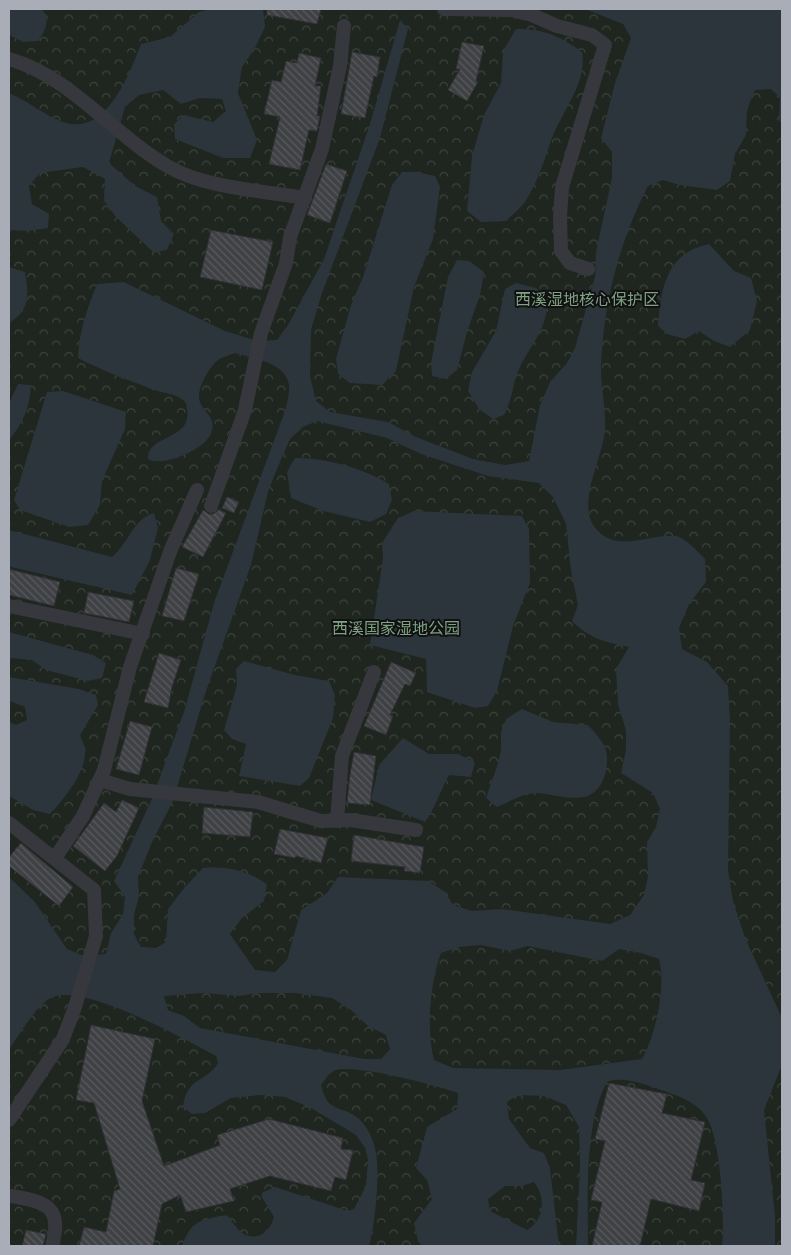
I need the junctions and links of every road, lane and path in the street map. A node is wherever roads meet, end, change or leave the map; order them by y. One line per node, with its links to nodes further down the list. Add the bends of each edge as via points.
1 (444, 9): 5 (street, via 511,10 592,35 605,45 569,161 560,210 561,251 570,262)
2 (344, 26): 4 (street, via 331,110)
3 (9, 59): 4 (street, via 28,65 170,167 207,181)
4 (305, 198): 7 (street, via 261,333 245,410)
5 (588, 269)
6 (197, 490): 9 (street, via 171,549)
7 (211, 506)
8 (9, 606): 9 (street)
9 (144, 634): 11 (street, via 130,667)
10 (374, 672): 12 (street, via 342,756)
11 (100, 780): 12 (street, via 130,789 258,802 321,820); 15 (street, via 83,816)
12 (337, 820): 14 (street)
13 (9, 824): 15 (street)
14 (416, 830)
15 (55, 858): 16 (street, via 94,890 96,936 63,1039)
16 (9, 1120)
17 (10, 1198): 18 (street, via 41,1201 54,1214 56,1230)
18 (52, 1246)

